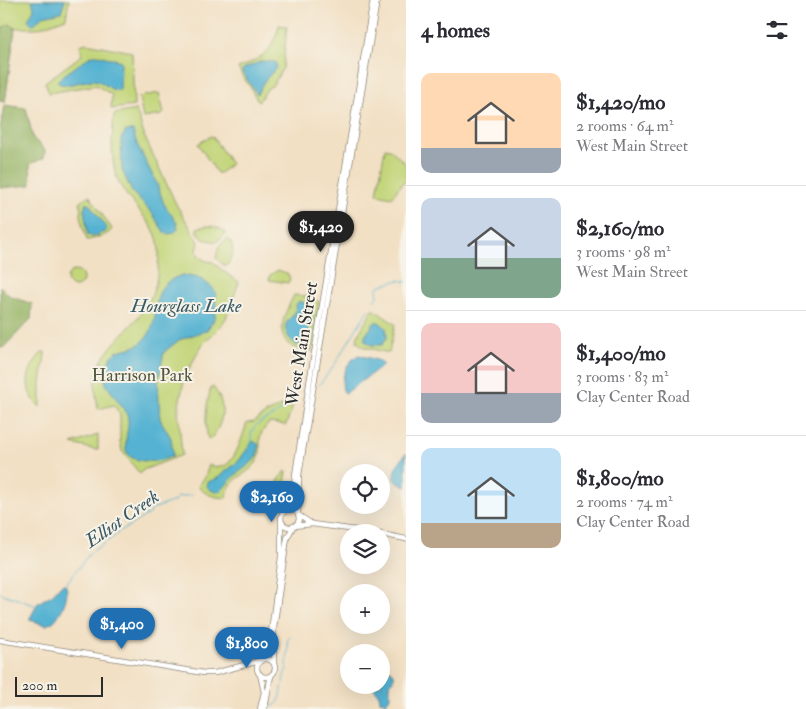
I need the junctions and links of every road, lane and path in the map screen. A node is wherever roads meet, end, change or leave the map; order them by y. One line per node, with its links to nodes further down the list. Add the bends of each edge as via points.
1 (373, 0): 3 (street, West Main Street, via 293,500)
2 (377, 0): 4 (street, West Main Street, via 300,468)
3 (284, 512): 4 (street, via 291,509); 5 (street)
4 (298, 514): 6 (street); 7 (street, via 299,520)
5 (281, 520): 7 (street, via 285,525); 12 (street, via 281,557 268,648)
6 (312, 524): 7 (street); 8 (street)
7 (294, 526): 13 (street, via 287,538 274,628)
8 (340, 528)
9 (390, 535): 10 (street)
10 (406, 538)
11 (0, 640): 14 (street, via 204,674)
12 (260, 661): 13 (street, via 269,660); 14 (street); 15 (street)
13 (274, 664): 16 (street)
14 (244, 667): 15 (street)
15 (258, 672): 16 (street, via 265,676); 17 (street, via 264,688)
16 (272, 673): 17 (street)
17 (263, 706)

